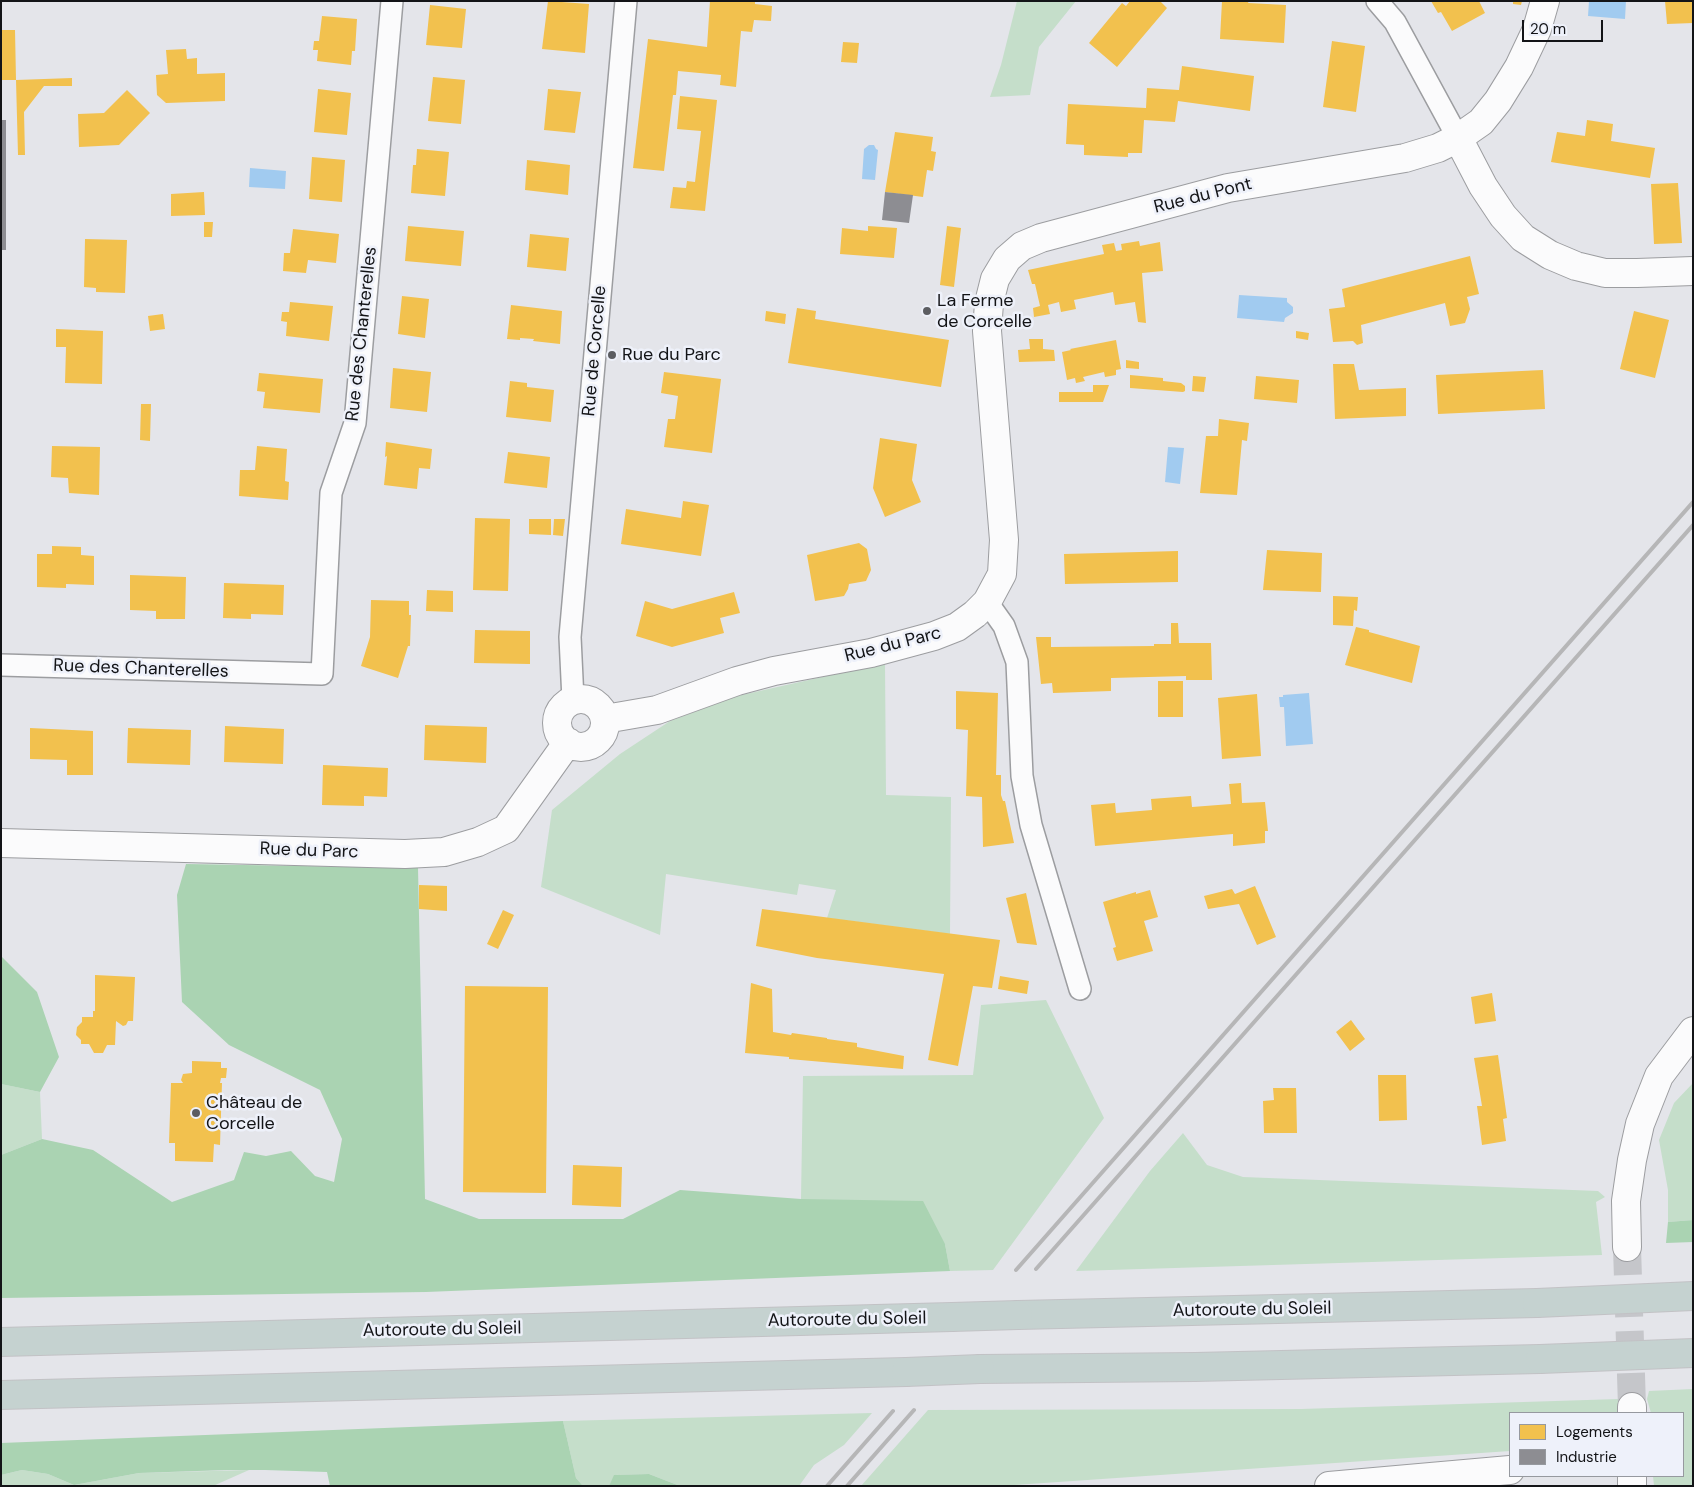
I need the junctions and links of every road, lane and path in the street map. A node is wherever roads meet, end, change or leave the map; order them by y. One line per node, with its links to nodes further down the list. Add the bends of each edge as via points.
1 (392, 1): 8 (street, Rue des Chanterelles, via 355,423 331,494 322,674)
2 (626, 1): 9 (street, Rue de Corcelle, via 570,637)
3 (1377, 1): 5 (street, via 1395,22)
4 (1545, 1): 5 (street, Rue du Pont, via 1534,36 1519,67 1480,122)
5 (1458, 138): 6 (street, via 1503,216 1523,238 1550,255 1605,273); 7 (street, Rue du Pont, via 1405,158 1228,188 1041,238 1022,246 1007,259 995,279 987,331 1004,540 1002,574)
6 (1693, 270)
7 (987, 602): 10 (street, Rue du Parc, via 957,627 934,636 871,653 774,671 657,710); 13 (street, via 1004,626 1017,662 1022,776 1031,825)
8 (1, 665)
9 (573, 700): 10 (street, via 589,700 597,704); 11 (street, via 561,710 557,724)
10 (605, 719): 11 (street, via 603,733 594,743 580,747)
11 (568, 742): 12 (street, Rue du Parc, via 506,829 444,852 405,854)
12 (1, 843)
13 (1080, 989)
14 (1693, 1030): 15 (street, via 1659,1076 1640,1124 1626,1200)
15 (1627, 1247)
16 (1693, 1296): 17 (highway, Autoroute du Soleil, bridge, via 1537,1303)
17 (1, 1342)
18 (1693, 1353): 19 (highway, bridge)
19 (1, 1395)
20 (1509, 1470): 21 (street)
21 (1329, 1486)

